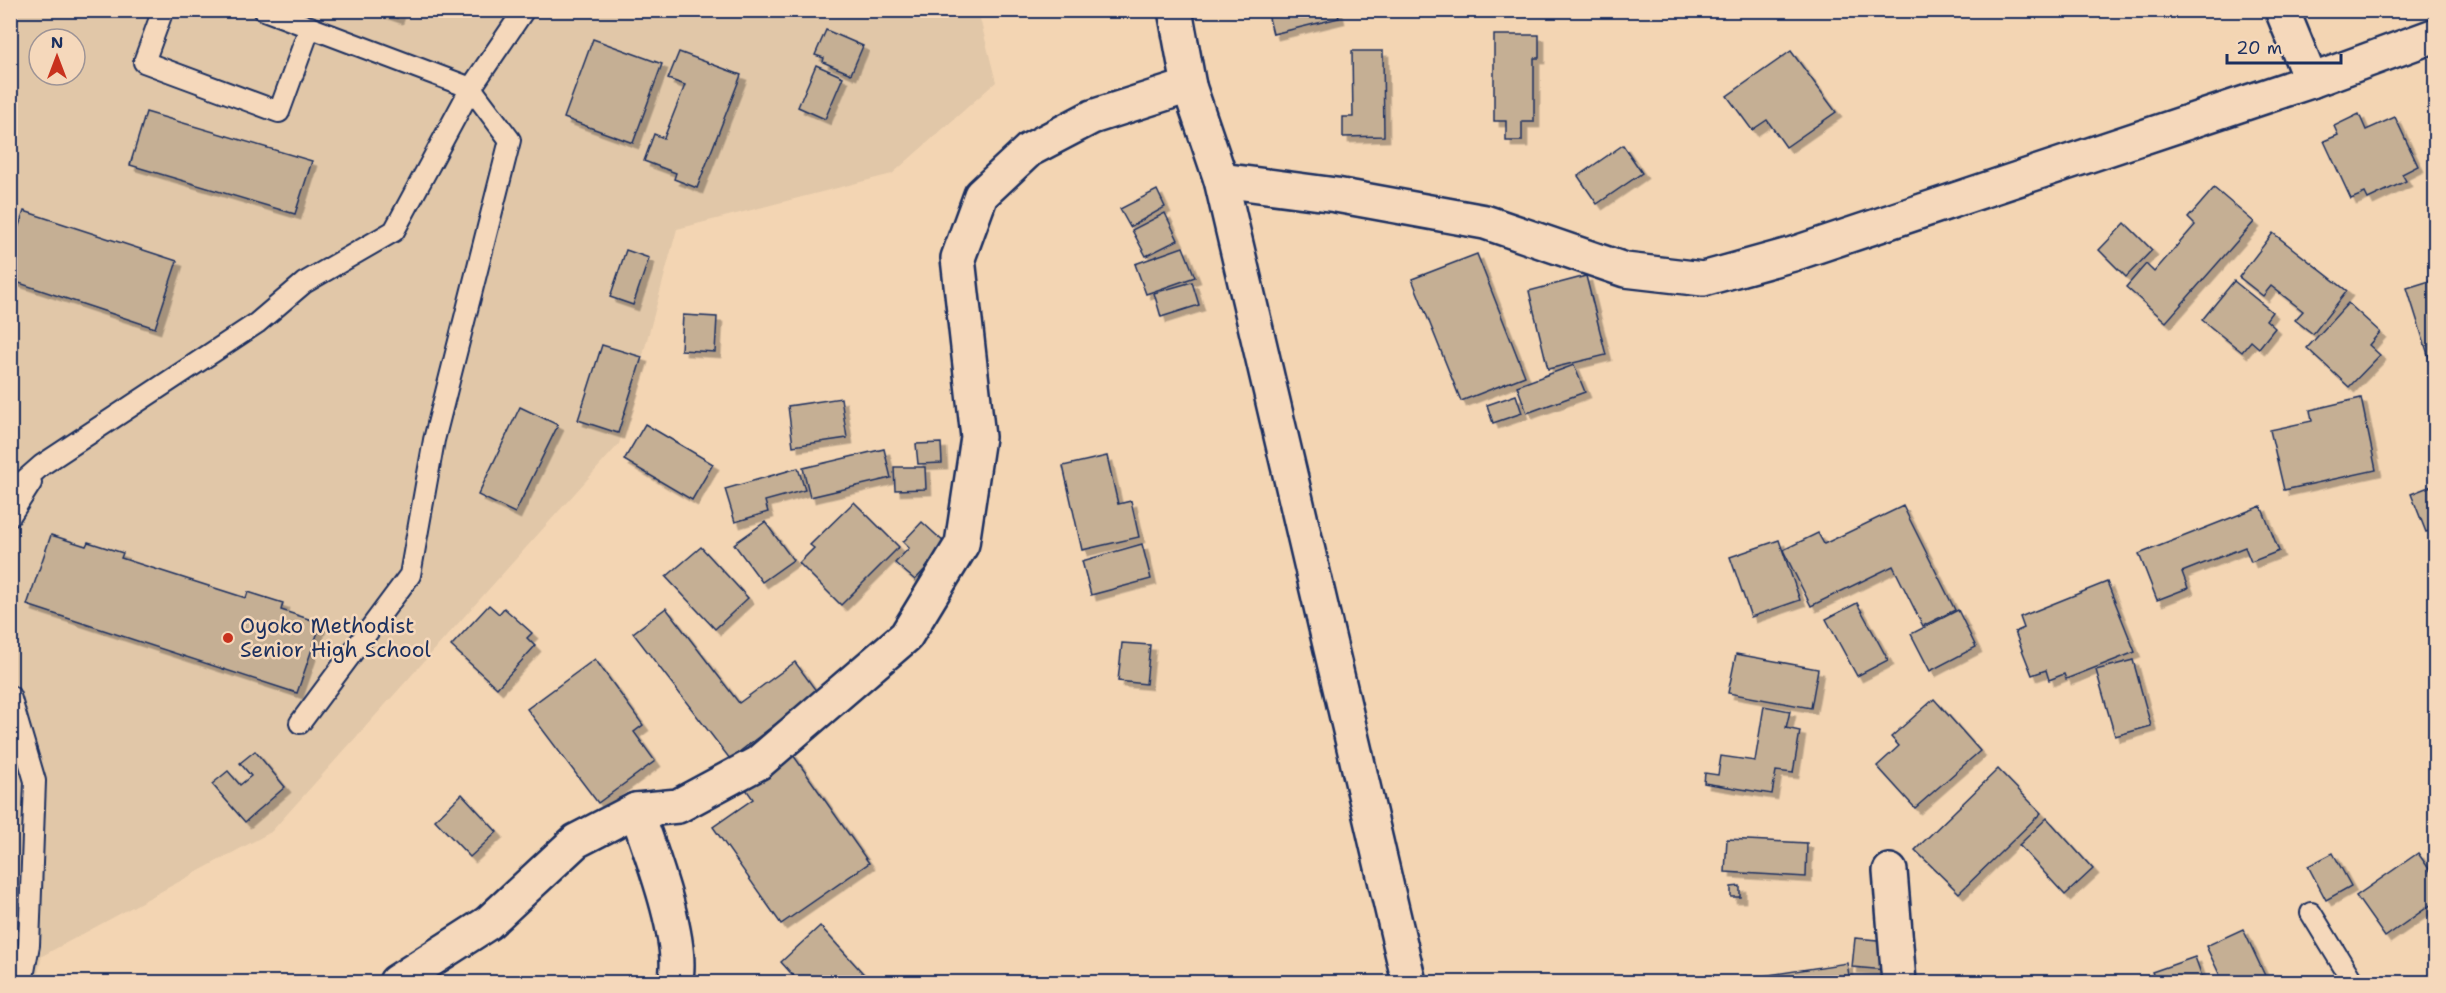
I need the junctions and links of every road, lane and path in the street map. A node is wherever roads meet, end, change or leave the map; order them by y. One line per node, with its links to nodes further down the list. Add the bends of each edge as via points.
1 (163, 10): 6 (lane, via 144,62 279,112)
2 (264, 10): 6 (lane)
3 (524, 10): 10 (lane)
4 (1175, 10): 9 (main road)
5 (2282, 10): 8 (main road)
6 (310, 27): 10 (lane)
7 (2436, 35): 8 (main road)
8 (2311, 81): 11 (main road, via 1793,254 1703,279 1624,270 1485,222 1336,195)
9 (1189, 86): 11 (main road); 17 (main road, via 1092,117 1029,150 981,195 958,258 978,437 962,544 906,636 758,763 678,806)
10 (471, 88): 12 (lane, via 394,231 304,283 257,323); 16 (lane, via 510,140 434,440 410,576)
11 (1221, 180): 23 (main road)
12 (42, 465): 13 (lane); 14 (lane)
13 (10, 493)
14 (10, 516)
15 (10, 696): 20 (lane, via 35,781 29,945)
16 (300, 723)
17 (636, 810): 21 (main road, via 576,841 488,922); 22 (main road, via 668,906 678,971)
18 (1890, 870): 24 (main road)
19 (2311, 913): 25 (lane)
20 (22, 982)
21 (396, 982)
22 (675, 982)
23 (1409, 982)
24 (1899, 982)
25 (2353, 982)

